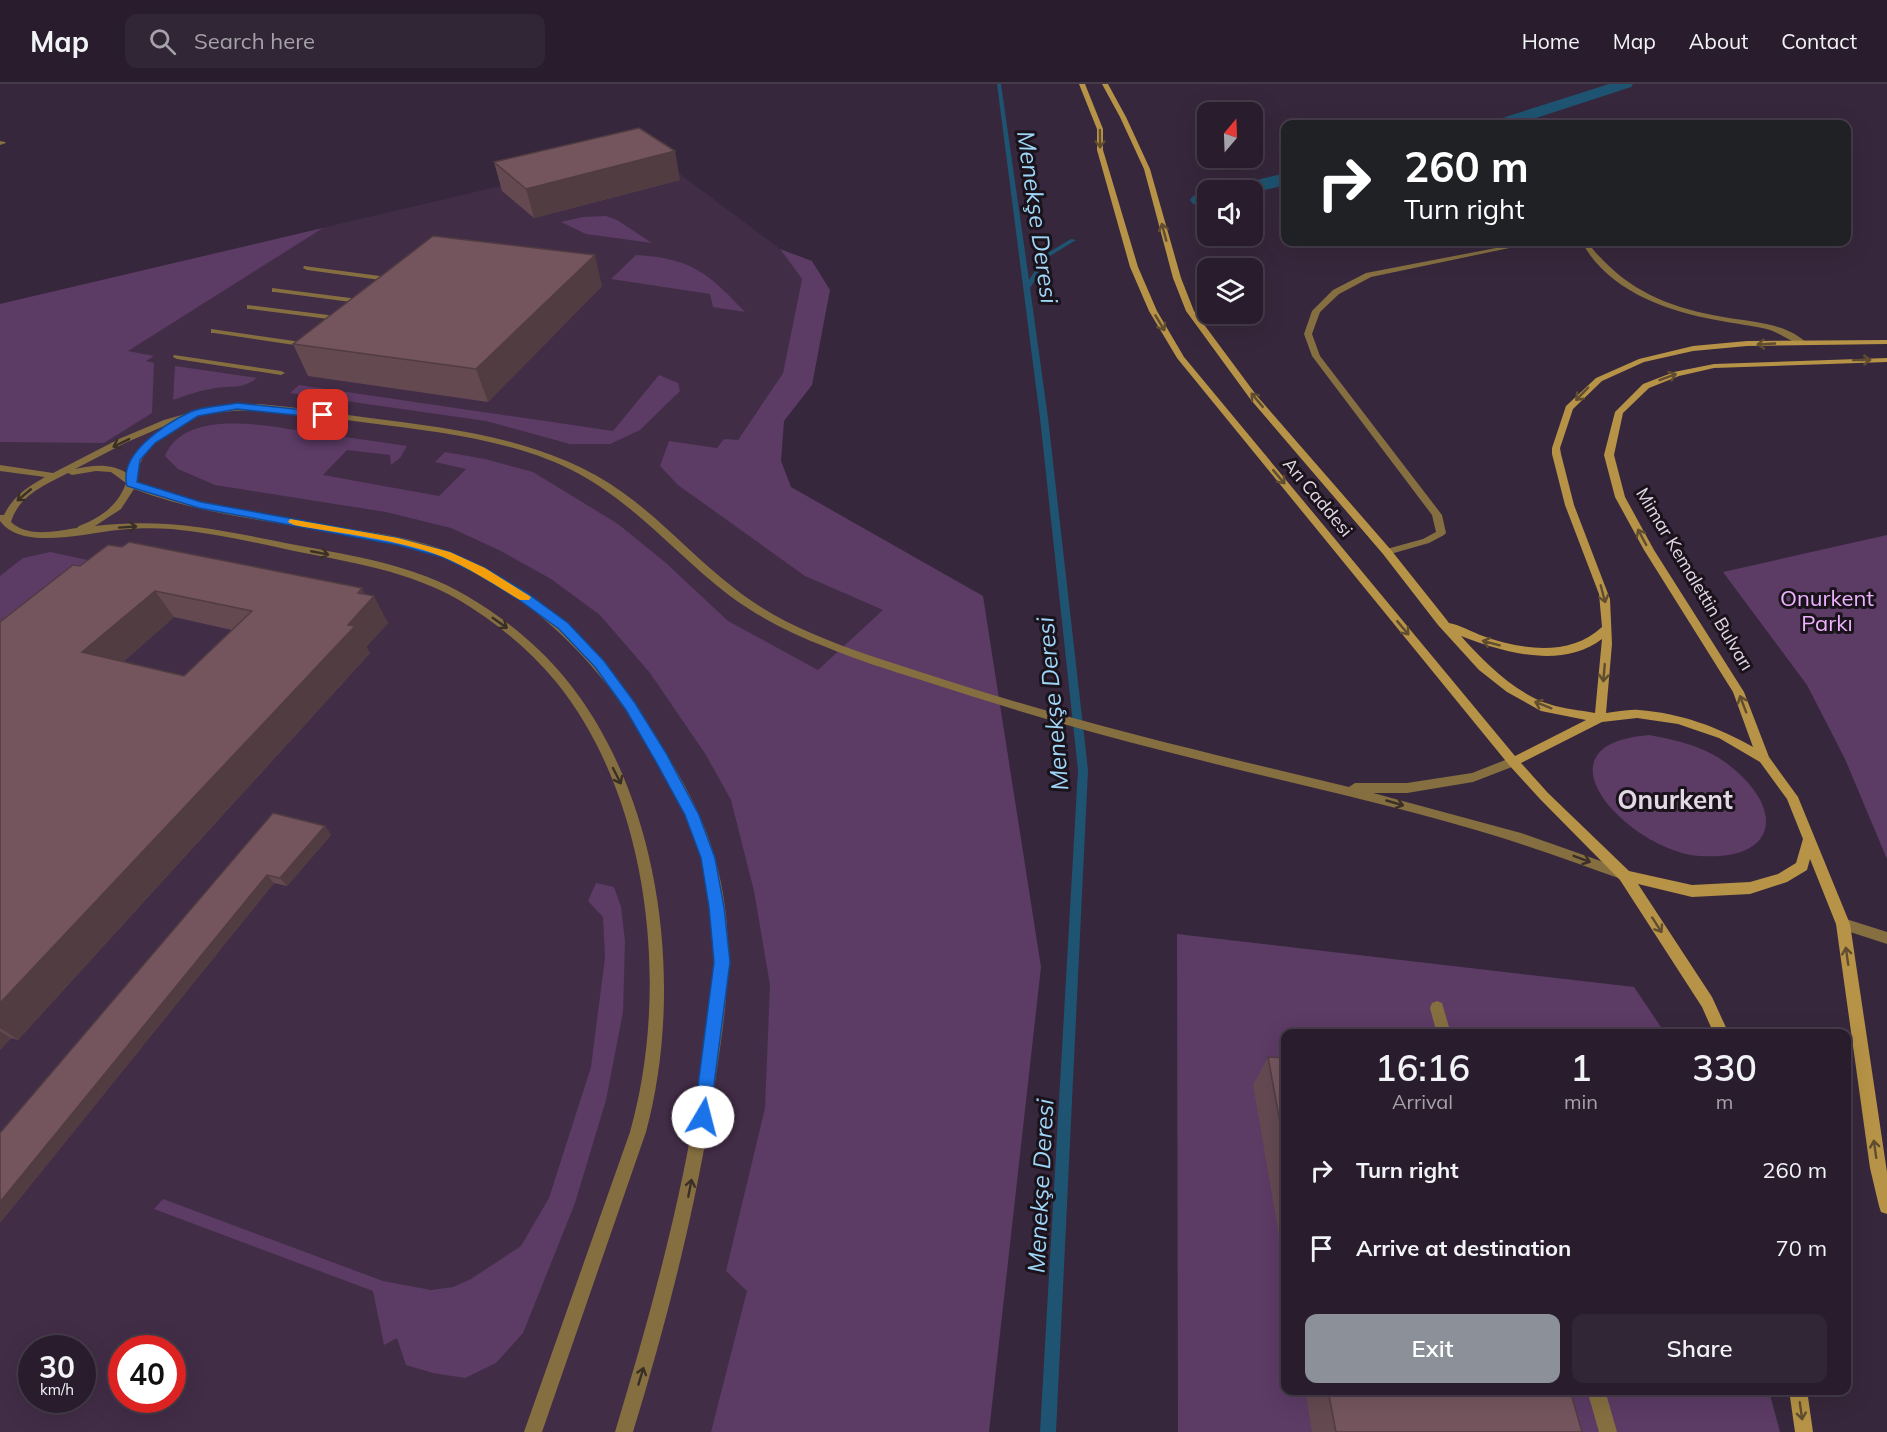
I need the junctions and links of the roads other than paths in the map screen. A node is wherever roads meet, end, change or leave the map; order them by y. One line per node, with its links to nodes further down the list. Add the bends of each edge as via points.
1 (1082, 84): 30 (main road, Arı Caddesi, one-way to 30, via 1100,129 1100,150 1134,267 1180,358)
2 (1105, 84): 25 (main road, Arı Caddesi, one-way to 2, via 1254,398 1190,311 1147,169)
3 (1515, 246): 25 (street, via 1369,275 1336,292 1316,311 1308,334 1316,356 1437,515 1440,532 1426,541)
4 (1588, 246): 13 (street, via 1610,272 1663,304 1716,318 1772,326)
5 (307, 268): 6 (street)
6 (401, 280)
7 (275, 290): 8 (street)
8 (372, 303)
9 (250, 307): 10 (street)
10 (350, 320)
11 (214, 331): 14 (street)
12 (1887, 342): 13 (main road)
13 (1803, 343): 27 (main road, one-way to 27, via 1721,346 1652,356 1594,382 1576,399 1563,420 1556,449 1566,498 1605,598)
14 (315, 346)
15 (177, 357): 17 (street)
16 (1887, 360): 29 (main road, Mimar Kemalettin Bulvarı, one-way to 16, via 1738,692 1620,497 1609,455 1619,412 1646,386 1714,366)
17 (281, 373)
18 (195, 414): 20 (street, one-way to 20, via 159,425); 21 (street, via 151,441 135,460); 31 (street, via 237,406 300,412 441,430 530,449 595,478 631,502 710,575 754,609 814,638 1042,716)
19 (0, 468): 20 (street)
20 (53, 477): 21 (street, via 112,470 123,474); 23 (street, one-way to 23, via 19,498 9,510)
21 (131, 484): 24 (street, via 127,496 106,516); 43 (street, one-way to 21, via 662,1309 686,1211 715,1029 722,962 717,907 708,858 692,815 630,706 599,664 564,626 480,570 446,554 398,542 199,505)
22 (0, 514): 23 (street)
23 (6, 523): 24 (street, via 27,534)
24 (70, 532): 42 (street, one-way to 42, via 148,525 197,528 391,568 426,581 464,598 536,651 572,694 595,732 622,785 648,887 656,933 653,1048 641,1121)
25 (1387, 552): 26 (main road, Arı Caddesi)
26 (1442, 622): 27 (main road, one-way to 26, via 1591,642 1544,652 1472,638); 28 (main road, Arı Caddesi, one-way to 26, via 1545,708 1511,689 1483,667)
27 (1606, 629): 28 (main road, one-way to 28)
28 (1600, 718): 29 (main road, via 1637,714 1679,720 1723,735); 30 (main road)
29 (1764, 759): 32 (main road, via 1792,797)
30 (1513, 762): 31 (street, via 1473,777 1407,788); 33 (main road, Arı Caddesi)
31 (1339, 788): 33 (street, one-way to 33, via 1518,837)
32 (1809, 838): 33 (main road, via 1802,866 1782,878 1750,888 1692,891); 34 (main road)
33 (1625, 876): 38 (main road, one-way to 38, via 1707,1002)
34 (1843, 924): 35 (street); 39 (main road, one-way to 34, via 1878,1168)
35 (1887, 938)
36 (1437, 1008): 37 (street)
37 (1443, 1029)
38 (1720, 1029)
39 (1887, 1206)
40 (1597, 1395): 44 (street)
41 (1799, 1395): 45 (main road, one-way to 45)
42 (533, 1432)
43 (624, 1432)
44 (1608, 1432)
45 (1804, 1432)

